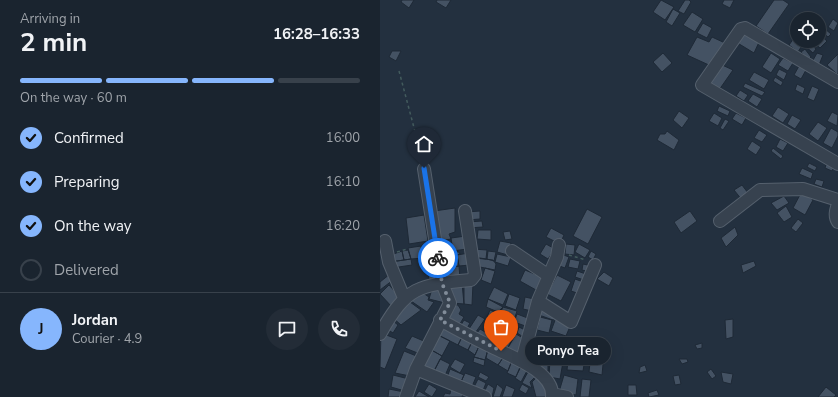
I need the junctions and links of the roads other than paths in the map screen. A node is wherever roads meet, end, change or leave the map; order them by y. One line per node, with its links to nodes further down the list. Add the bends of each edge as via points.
1 (838, 82): 2 (street, via 745,28 741,29 702,85)
2 (838, 164)
3 (424, 168): 14 (street)
4 (838, 200): 7 (street, via 803,189 760,190)
5 (838, 204): 8 (street)
6 (465, 211): 14 (street, via 475,275 471,280)
7 (720, 221)
8 (838, 222)
9 (385, 241): 15 (street, via 389,262)
10 (559, 245): 13 (street)
11 (512, 251): 13 (street)
12 (595, 265): 16 (street, via 571,322)
13 (549, 276): 16 (street)
14 (442, 283): 15 (street, via 421,287); 17 (street, via 450,303)
15 (404, 298): 18 (street)
16 (538, 301): 19 (street)
17 (440, 320): 19 (street); 20 (street)
18 (382, 326)
19 (522, 360): 21 (street, via 543,378 551,388)
20 (416, 369): 22 (street); 23 (street)
21 (552, 396): 24 (street)
22 (406, 397)
23 (485, 397)
24 (567, 397)

